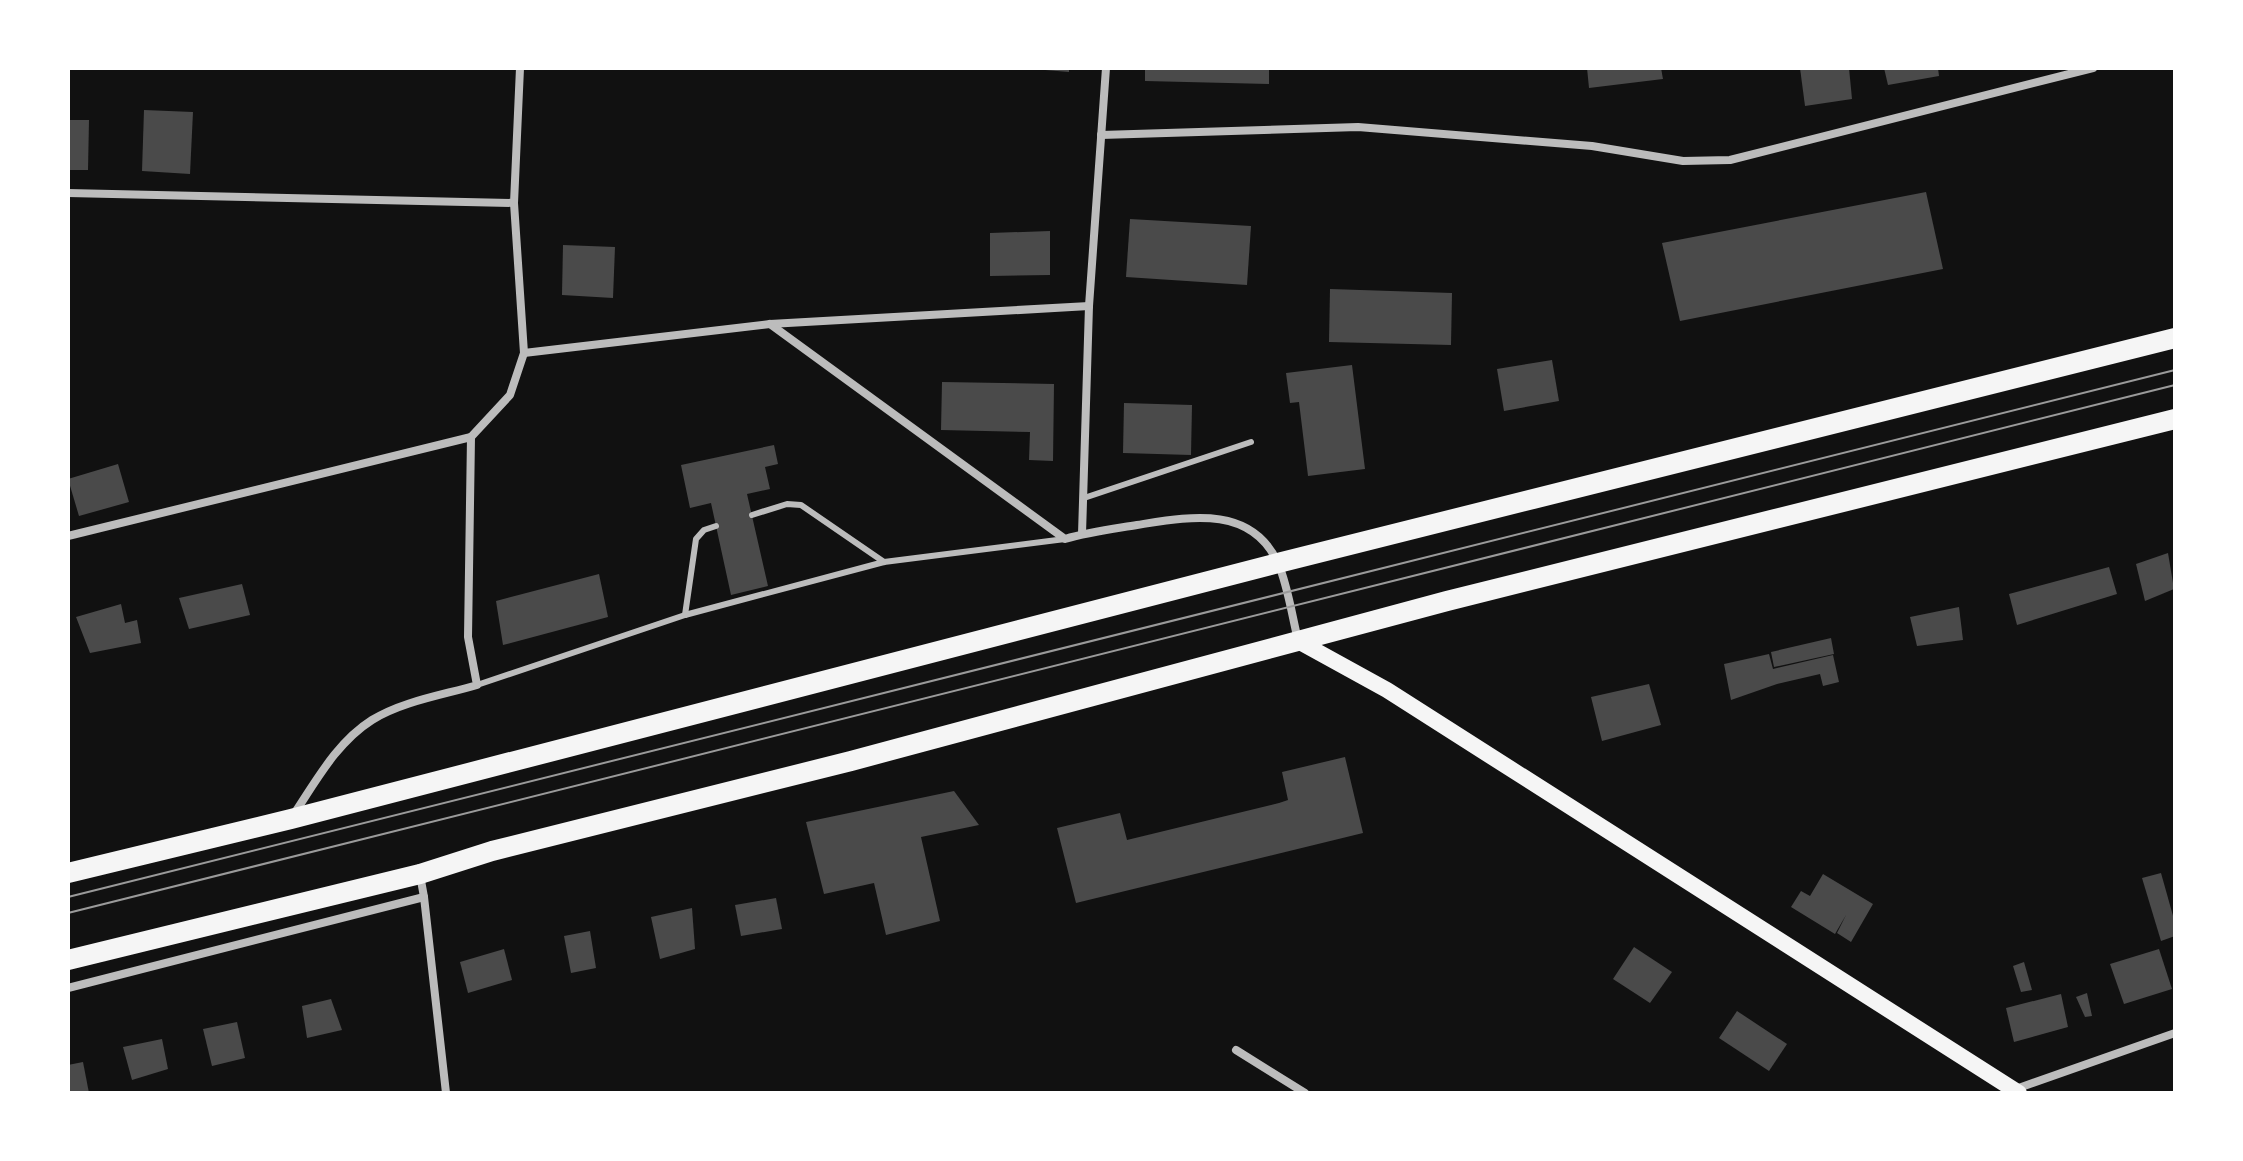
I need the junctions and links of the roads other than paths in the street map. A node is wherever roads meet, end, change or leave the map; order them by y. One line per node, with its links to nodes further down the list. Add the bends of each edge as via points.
1 (520, 68): 6 (street)
2 (1106, 68): 4 (street)
3 (2093, 68): 4 (street, via 1730,160 1683,161 1592,146 1358,127)
4 (1101, 135): 7 (street)
5 (68, 193): 6 (street)
6 (514, 203): 10 (street)
7 (1089, 306): 8 (street); 14 (street)
8 (770, 324): 10 (street); 19 (street)
9 (2175, 338): 21 (main road)
10 (524, 353): 12 (street, via 510,395)
11 (2175, 419): 23 (main road)
12 (471, 437): 18 (street); 24 (street, via 468,637)
13 (1251, 442): 14 (lane)
14 (1084, 498): 17 (street)
15 (752, 515): 20 (lane, via 801,505)
16 (716, 526): 22 (lane, via 696,539)
17 (1082, 534): 19 (street); 21 (street, via 1202,516 1249,530)
18 (68, 536)
19 (1065, 539): 20 (lane)
20 (884, 562): 22 (lane)
21 (1278, 563): 23 (street); 25 (main road)
22 (685, 615): 24 (lane)
23 (1298, 641): 27 (main road); 33 (main road, via 1400,699)
24 (477, 685): 25 (street, via 371,721 347,741)
25 (291, 819): 26 (main road)
26 (68, 873)
27 (420, 874): 28 (street); 29 (main road)
28 (424, 897): 30 (street); 34 (street)
29 (68, 960)
30 (68, 988)
31 (2175, 1033): 33 (street)
32 (1236, 1050): 35 (street)
33 (2014, 1092)
34 (446, 1093)
35 (1305, 1093)

